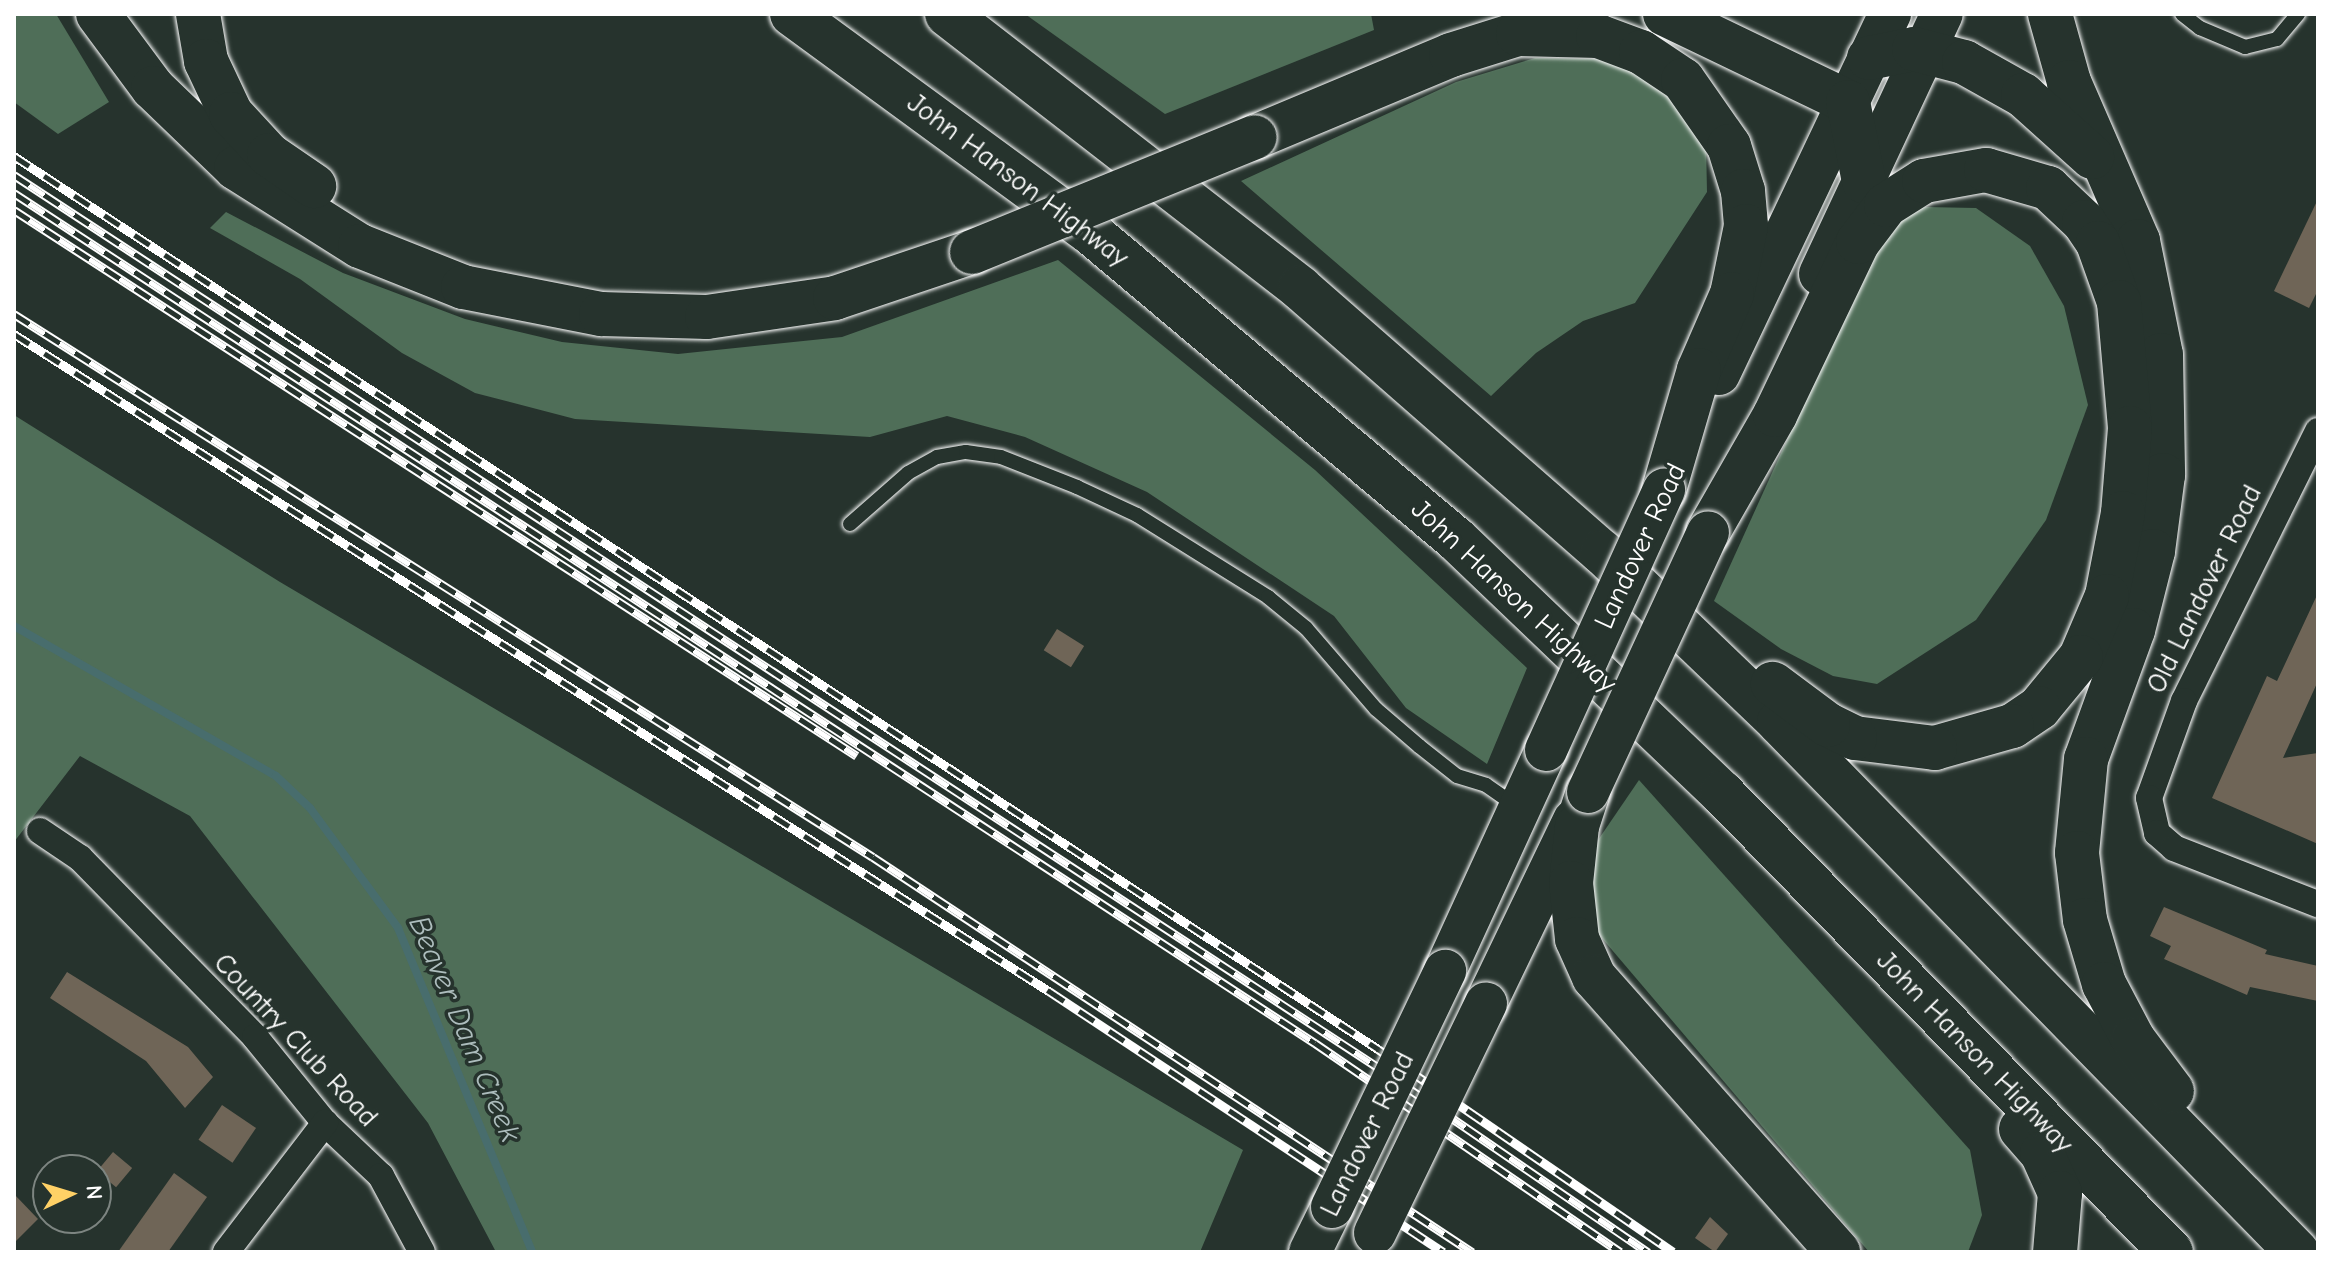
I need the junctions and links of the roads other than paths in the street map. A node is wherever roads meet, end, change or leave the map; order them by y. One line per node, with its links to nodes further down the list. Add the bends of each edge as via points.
1 (98, 14): 17 (highway, via 153,88 236,168 360,246 463,287 589,313 707,317 835,298)
2 (198, 14): 17 (highway, via 217,89 247,134 269,155 372,219 492,265 601,284 720,287)
3 (792, 14): 24 (highway, John Hanson Highway, via 1090,232 1246,358 1520,597)
4 (947, 14): 22 (highway, via 1188,196 1333,315)
5 (1490, 14): 14 (highway)
6 (1665, 14): 13 (highway)
7 (1890, 14): 12 (main road, Landover Road)
8 (2050, 14): 16 (highway, via 2069,82)
9 (2182, 14): 10 (lane, via 2200,28 2245,47 2277,39)
10 (2298, 14)
11 (1934, 32): 12 (highway); 15 (main road, Landover Road); 16 (highway, via 1964,62 2023,95 2086,150)
12 (1869, 58): 13 (main road, Landover Road)
13 (1848, 102): 15 (highway); 19 (main road, Landover Road)
14 (1241, 128): 17 (highway, bridge); 19 (highway, via 1518,34 1598,36 1641,52 1683,80 1729,146 1743,191 1746,226 1732,294 1699,370)
15 (1864, 181): 21 (main road, Landover Road, via 1758,404)
16 (2111, 181): 37 (highway, via 2138,241 2156,316 2165,432 2159,512 2143,593 2093,732 2080,789 2077,853 2085,920 2104,984 2148,1062 2246,1169)
17 (961, 242)
18 (2318, 431): 27 (street, Old Landover Road, via 2210,645 2153,778 2151,817 2157,833 2174,848)
19 (1664, 490): 25 (main road, Landover Road, bridge)
20 (850, 524): 25 (lane, via 908,473 937,457 966,452 1001,457 1077,487 1137,515 1268,597 1306,628 1376,709 1419,746 1457,776 1486,785)
21 (1708, 532): 22 (highway, via 1775,415 1858,242 1886,205 1924,181 1986,170 2048,188 2084,222 2109,269 2125,343 2130,428 2123,513 2107,596 2081,657 2047,700 2012,726 1935,748 1855,738 1802,708 1711,625); 23 (main road, Landover Road, bridge)
22 (1602, 552): 36 (highway, via 1779,722)
23 (1588, 792): 29 (main road, Landover Road, bridge); 33 (highway, via 1577,826 1571,883 1577,939 1594,977 1630,1024)
24 (1722, 793): 34 (highway, via 1820,923 2042,1153 2060,1193); 35 (highway, John Hanson Highway)
25 (1519, 808): 32 (main road, Landover Road, bridge)
26 (40, 831): 28 (street, Country Club Road, via 80,858 255,1037)
27 (2318, 904)
28 (325, 1123): 30 (street); 31 (street, Country Club Road, via 381,1176)
29 (1370, 1242)
30 (226, 1252)
31 (422, 1252)
32 (1310, 1252)
33 (1838, 1252)
34 (2055, 1252)
35 (2171, 1252)
36 (2297, 1252)
37 (2307, 1252)

